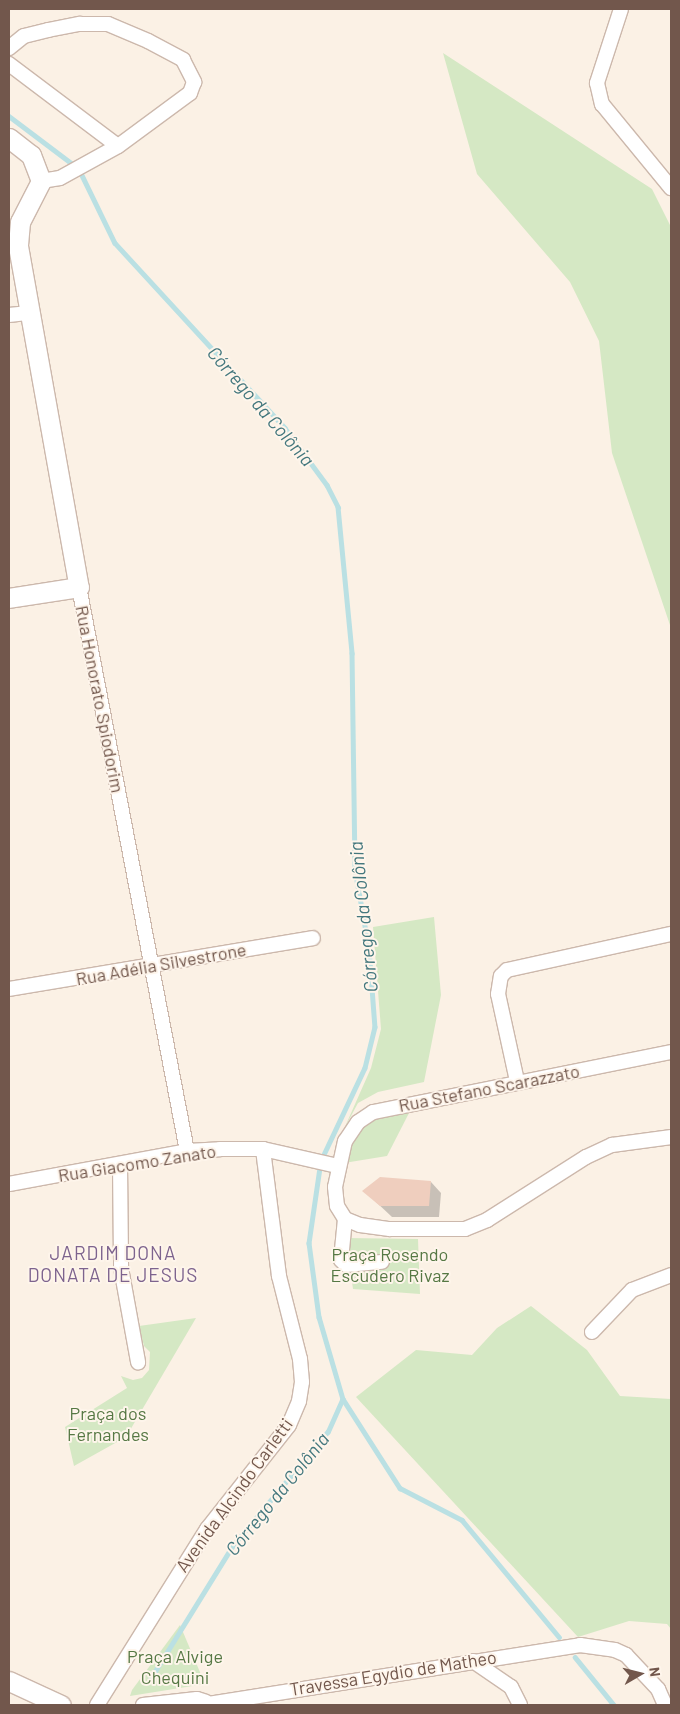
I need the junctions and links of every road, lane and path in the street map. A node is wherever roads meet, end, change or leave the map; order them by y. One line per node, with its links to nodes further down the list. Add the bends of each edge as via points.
1 (618, 10): 7 (street, via 597,83 602,104)
2 (9, 48): 5 (street, via 24,36 48,30 80,24 108,24 183,60 194,82 190,94)
3 (9, 64): 5 (street)
4 (9, 138): 6 (street, via 31,155)
5 (118, 146): 6 (street, via 60,178)
6 (41, 181): 8 (street, Rua Honorato Spiodorim, via 20,222)
7 (671, 188)
8 (14, 247): 9 (street, Rua Honorato Spiodorim)
9 (29, 313): 10 (street); 11 (street, Rua Honorato Spiodorim)
10 (9, 315)
11 (79, 587): 12 (street); 15 (street, Rua Honorato Spiodorim)
12 (9, 598)
13 (671, 934): 18 (street, via 517,965 501,976 498,994)
14 (312, 938): 15 (street, Rua Adélia Silvestrone)
15 (151, 966): 16 (street, Rua Adélia Silvestrone); 21 (street, Rua Honorato Spiodorim)
16 (9, 990)
17 (671, 1052): 18 (street, Rua Stefano Scarazzato)
18 (517, 1081): 23 (street, Rua Stefano Scarazzato, via 373,1112 358,1122)
19 (671, 1137): 25 (street, via 612,1145 586,1157 487,1220 465,1229 390,1229 360,1226)
20 (263, 1149): 21 (street, Rua Giacomo Zanato); 23 (street, Rua Giacomo Zanato); 34 (street, Avenida Alcindo Carletti, via 280,1276 300,1359 302,1382 299,1400 289,1425 202,1536)
21 (187, 1151): 22 (street, Rua Giacomo Zanato)
22 (120, 1164): 24 (street, Rua Giacomo Zanato); 29 (street, via 121,1268)
23 (333, 1164): 25 (street, Rua Stefano Scarazzato, via 337,1206)
24 (9, 1184)
25 (345, 1219): 26 (street, via 341,1260 346,1265)
26 (382, 1262)
27 (671, 1275): 28 (street, via 632,1290)
28 (592, 1332)
29 (138, 1362)
30 (473, 1660): 32 (street, Travessa Egydio de Matheo); 36 (street, via 511,1688); 37 (street, Travessa Egydio de Matheo, via 580,1646 615,1650 626,1655 658,1689)
31 (9, 1681): 33 (street)
32 (204, 1704): 35 (street, Travessa Egydio de Matheo, via 197,1699)
33 (61, 1705)
34 (97, 1705)
35 (144, 1705)
36 (520, 1705)
37 (665, 1705)

